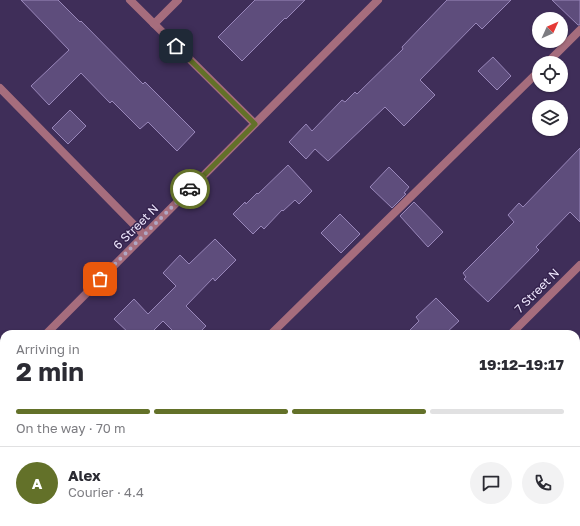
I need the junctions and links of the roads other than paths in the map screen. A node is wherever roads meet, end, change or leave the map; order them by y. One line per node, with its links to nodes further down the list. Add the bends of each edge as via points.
1 (130, 0): 4 (street)
2 (178, 0): 4 (street)
3 (378, 0): 9 (street, 6 Street N)
4 (154, 24): 9 (street)
5 (580, 30): 6 (street)
6 (554, 56)
7 (532, 78): 13 (street)
8 (0, 88): 10 (street)
9 (255, 124): 10 (street, 6 Street N)
10 (144, 235): 12 (street, 6 Street N)
11 (580, 266): 14 (street, 7 Street N)
12 (50, 330)
13 (275, 330)
14 (515, 330)

